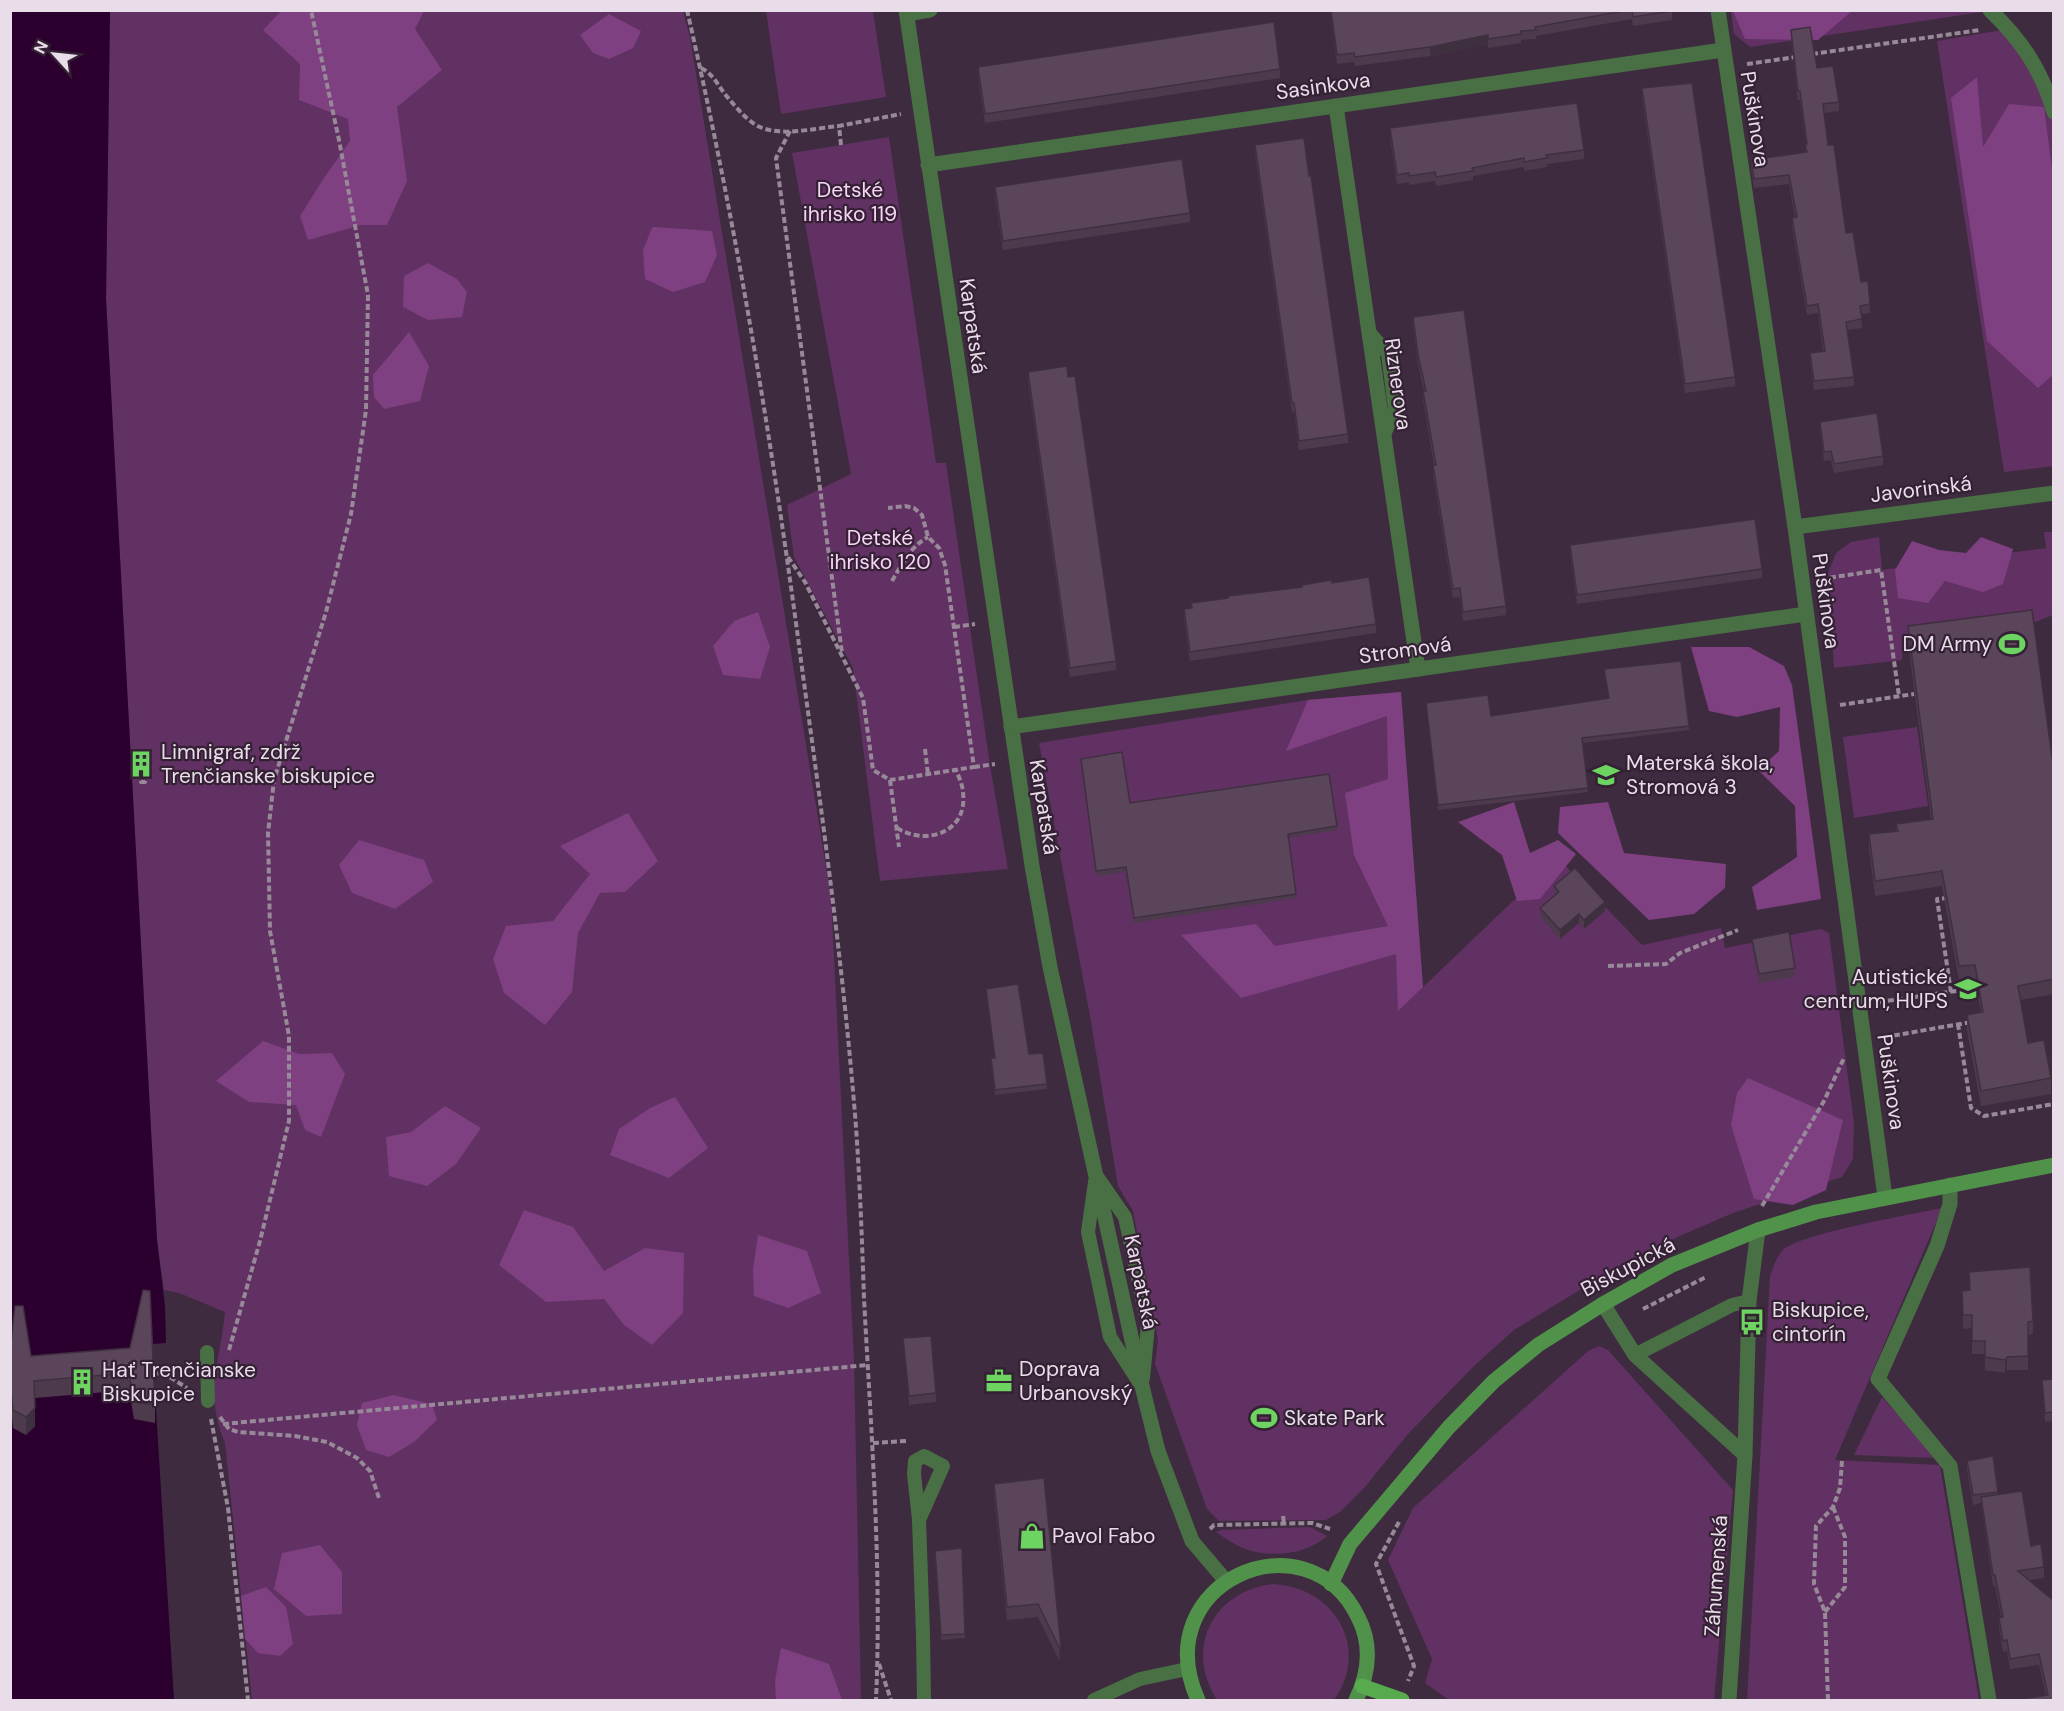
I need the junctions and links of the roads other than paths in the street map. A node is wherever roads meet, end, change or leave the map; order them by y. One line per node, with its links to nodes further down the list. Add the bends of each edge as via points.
1 (930, 10): 4 (street, Karpatská)
2 (1718, 10): 5 (street, Puškinova)
3 (1990, 10): 7 (street, via 2030,54)
4 (906, 12): 8 (street, Karpatská)
5 (1723, 50): 6 (street, Sasinkova); 10 (street, Puškinova)
6 (1336, 106): 8 (street, Sasinkova); 12 (street, Riznerova)
7 (2054, 112)
8 (928, 165): 13 (street, Karpatská)
9 (2054, 494): 10 (street, Javorinská)
10 (1795, 527): 11 (street, Puškinova)
11 (1806, 614): 12 (street, Stromová); 16 (street, Puškinova)
12 (1418, 669): 13 (street, Stromová)
13 (1011, 727): 25 (street, Karpatská, via 1050,967 1158,1451 1192,1541)
14 (2054, 1165): 15 (street, Biskupická)
15 (1950, 1185): 16 (street, Biskupická); 35 (street, via 1950,1204 1937,1246 1878,1379 1950,1466)
16 (1885, 1197): 17 (street, Biskupická)
17 (1758, 1230): 18 (street, Záhumenská); 19 (street, Biskupická, via 1672,1265)
18 (1749, 1300): 21 (lane); 23 (street, Záhumenská)
19 (1603, 1304): 21 (street); 26 (street, Biskupická, via 1538,1345 1449,1427 1350,1544)
20 (207, 1352): 22 (lane)
21 (1635, 1355): 23 (street)
22 (208, 1401)
23 (1746, 1455): 34 (street, Záhumenská)
24 (919, 1520): 30 (lane)
25 (1226, 1581): 26 (street, via 1255,1568 1287,1566 1311,1572); 27 (street, via 1209,1596 1192,1625)
26 (1331, 1584): 28 (street, via 1354,1609 1366,1640)
27 (1187, 1669): 31 (lane, via 1140,1679); 32 (street)
28 (1362, 1686): 29 (main road); 33 (street)
29 (1402, 1700)
30 (924, 1701)
31 (1095, 1701)
32 (1198, 1701)
33 (1356, 1701)
34 (1729, 1701)
35 (1989, 1701)

